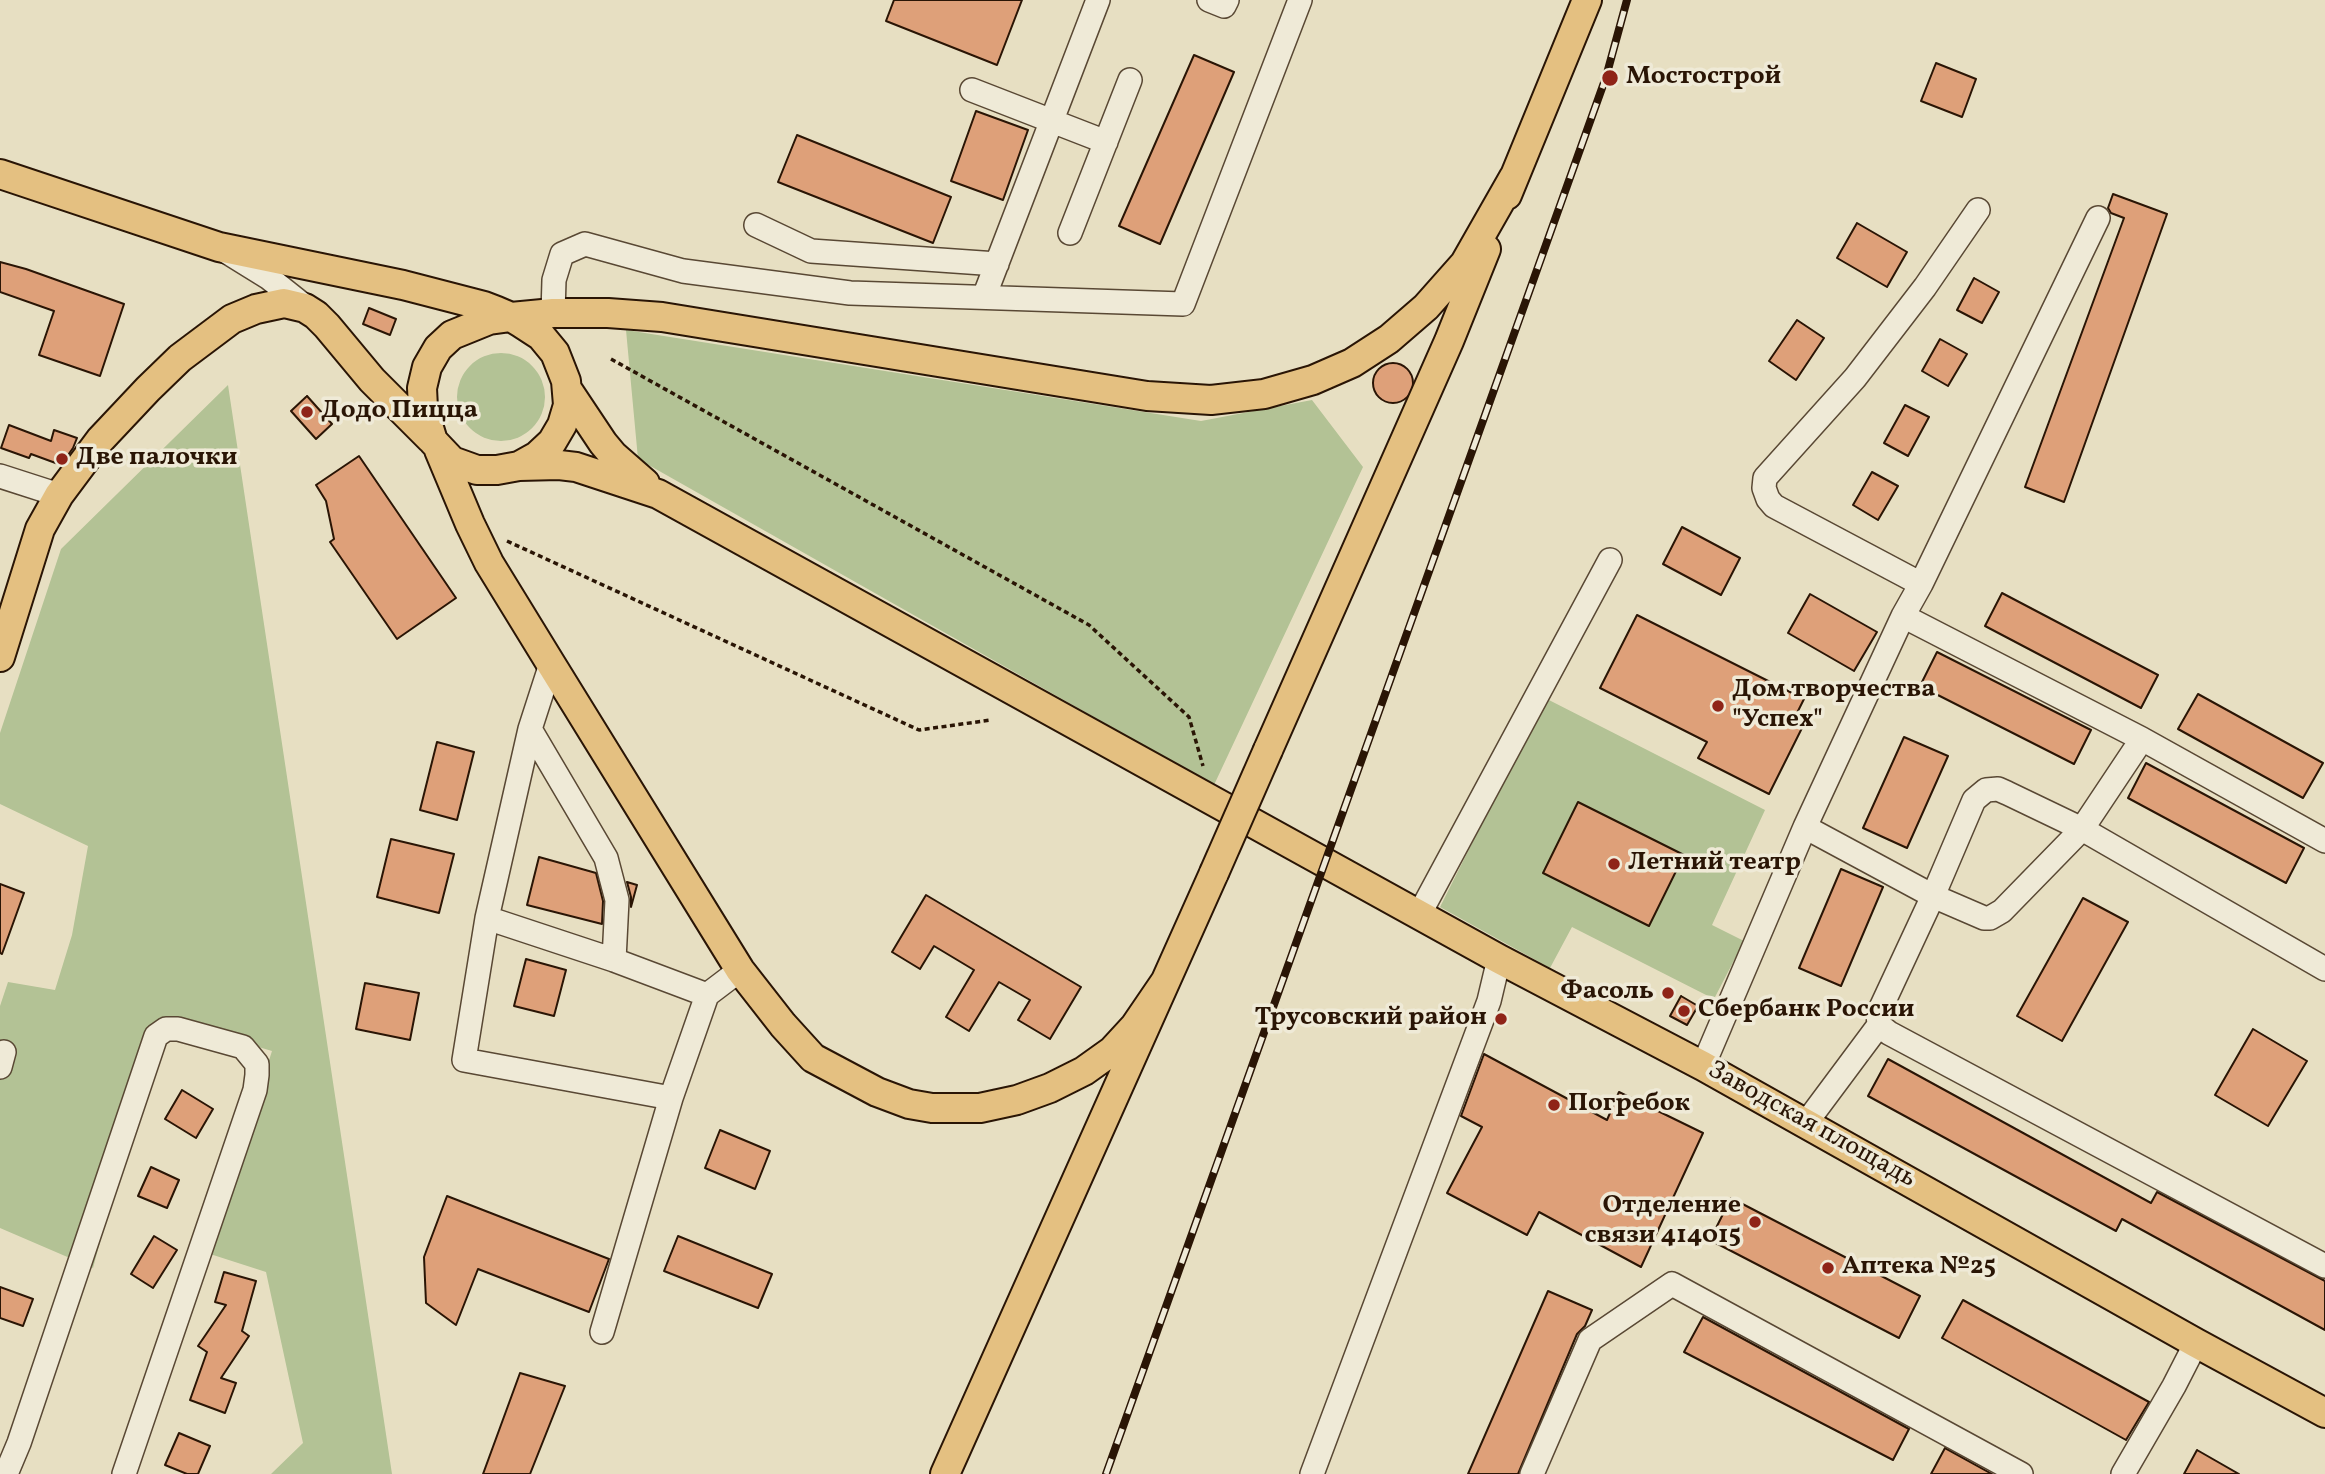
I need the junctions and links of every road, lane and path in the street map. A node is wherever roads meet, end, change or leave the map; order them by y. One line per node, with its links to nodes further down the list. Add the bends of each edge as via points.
1 (1098, 0): 8 (street)
2 (1209, 0): 3 (street, via 1224,6)
3 (1227, 0)
4 (1300, 0): 18 (street, via 1183,304)
5 (1587, 0): 11 (main road)
6 (1130, 80): 9 (street)
7 (972, 90): 8 (street)
8 (1052, 121): 9 (street); 17 (street)
9 (1106, 142): 15 (street)
10 (0, 174): 16 (main road)
11 (1514, 177): 19 (main road, via 1465,263 1426,307 1352,363 1264,394 1212,400 1147,396 662,317); 49 (main road, bridge, via 1449,341)
12 (1978, 210): 31 (street, via 1855,377 1765,478 1764,488 1774,506)
13 (2098, 218): 31 (street)
14 (756, 225): 17 (street, via 811,251)
15 (1070, 233)
16 (219, 247): 20 (street); 21 (main road, via 403,285)
17 (997, 264): 18 (street)
18 (984, 297): 19 (street, via 850,293 683,271 585,244 562,254 554,280)
19 (553, 313): 21 (main road)
20 (316, 315): 24 (main road); 28 (main road, via 284,303 232,319 148,389 100,440)
21 (511, 317): 23 (main road, via 549,345); 24 (main road, via 471,326 438,348 422,388 423,408)
22 (611, 359): 38 (path, via 1089,625 1189,717)
23 (567, 389): 25 (main road, via 566,416 552,442); 27 (main road, via 614,455)
24 (436, 445): 25 (main road, via 452,461 477,470); 29 (main road)
25 (519, 466): 27 (main road, via 576,467)
26 (0, 476): 28 (street)
27 (658, 494): 43 (main road, Заводская площадь)
28 (59, 495): 33 (main road, via 40,530)
29 (470, 524): 34 (main road, via 489,564); 35 (path, via 919,730)
30 (1610, 559): 43 (street)
31 (1921, 584): 32 (street)
32 (1903, 616): 37 (street); 39 (street)
33 (0, 657)
34 (551, 664): 36 (street); 48 (main road)
35 (991, 720)
36 (530, 729): 44 (street); 46 (street, via 606,858 617,900)
37 (2142, 739): 40 (street); 41 (street)
38 (1203, 766)
39 (1805, 827): 42 (street); 52 (street)
40 (2082, 829): 42 (street, via 1997,915 1984,918); 42 (street, via 1998,789 1986,790 1974,800); 47 (street)
41 (2325, 841)
42 (1933, 896): 51 (street, via 1878,1014)
43 (1420, 913): 45 (main road, Заводская площадь)
44 (487, 918): 46 (street); 53 (street, via 464,1060)
45 (1499, 959): 52 (main road, Заводская площадь); 62 (street, via 1489,1000)
46 (614, 960): 50 (street)
47 (2325, 969)
48 (740, 970): 49 (main road, via 813,1058 877,1092 932,1108 980,1108 1017,1100 1083,1071 1112,1051); 50 (street)
49 (1165, 982): 61 (main road)
50 (707, 995): 53 (street)
51 (1879, 1025): 54 (street); 55 (street)
52 (1703, 1066): 54 (main road, Заводская площадь)
53 (671, 1098): 56 (street)
54 (1806, 1123): 57 (main road, Заводская площадь)
55 (2325, 1266)
56 (602, 1332)
57 (2196, 1343): 58 (main road, Заводская площадь); 65 (street)
58 (2325, 1413)
59 (6, 1474): 60 (street, via 156,1036 166,1029 178,1029 243,1047 257,1065 257,1075)
60 (124, 1474)
61 (946, 1474)
62 (1312, 1474)
63 (1532, 1474): 64 (street, via 1590,1340 1672,1284)
64 (2021, 1474)
65 (2123, 1474)

